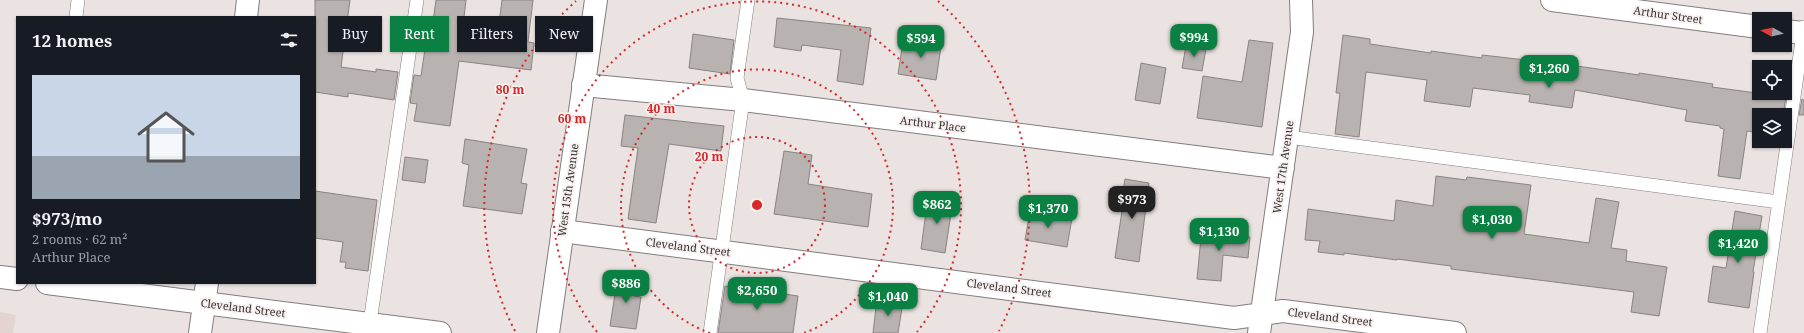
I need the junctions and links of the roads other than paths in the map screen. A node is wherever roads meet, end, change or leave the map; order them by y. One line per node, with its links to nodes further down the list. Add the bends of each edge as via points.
1 (78, 0): 8 (lane)
2 (248, 0): 9 (street)
3 (417, 0): 24 (lane)
4 (596, 0): 12 (street, West 15th Avenue)
5 (748, 0): 13 (lane, via 737,78)
6 (1301, 0): 14 (street, West 17th Avenue, via 1302,32)
7 (1552, 0): 10 (street, Arthur Street)
8 (76, 16)
9 (246, 16)
10 (1752, 26)
11 (1799, 31): 16 (lane)
12 (583, 85): 13 (street, Arthur Place); 17 (street, West 15th Avenue)
13 (743, 100): 15 (street, Arthur Place); 18 (lane)
14 (1288, 137): 15 (street, West 17th Avenue); 16 (lane)
15 (1283, 168): 23 (street, West 17th Avenue)
16 (1779, 202): 30 (lane)
17 (562, 231): 18 (street, Cleveland Street); 27 (street, West 15th Avenue)
18 (721, 251): 23 (street, Cleveland Street); 28 (lane)
19 (0, 277): 20 (street)
20 (16, 279)
21 (62, 284): 22 (street, Cleveland Street)
22 (205, 293): 24 (street, Cleveland Street); 25 (street)
23 (1260, 323): 29 (street, Cleveland Street, via 1283,311)
24 (369, 328): 26 (street, Cleveland Street)
25 (200, 333)
26 (440, 333)
27 (548, 333)
28 (710, 333)
29 (1455, 333)
30 (1760, 333)

